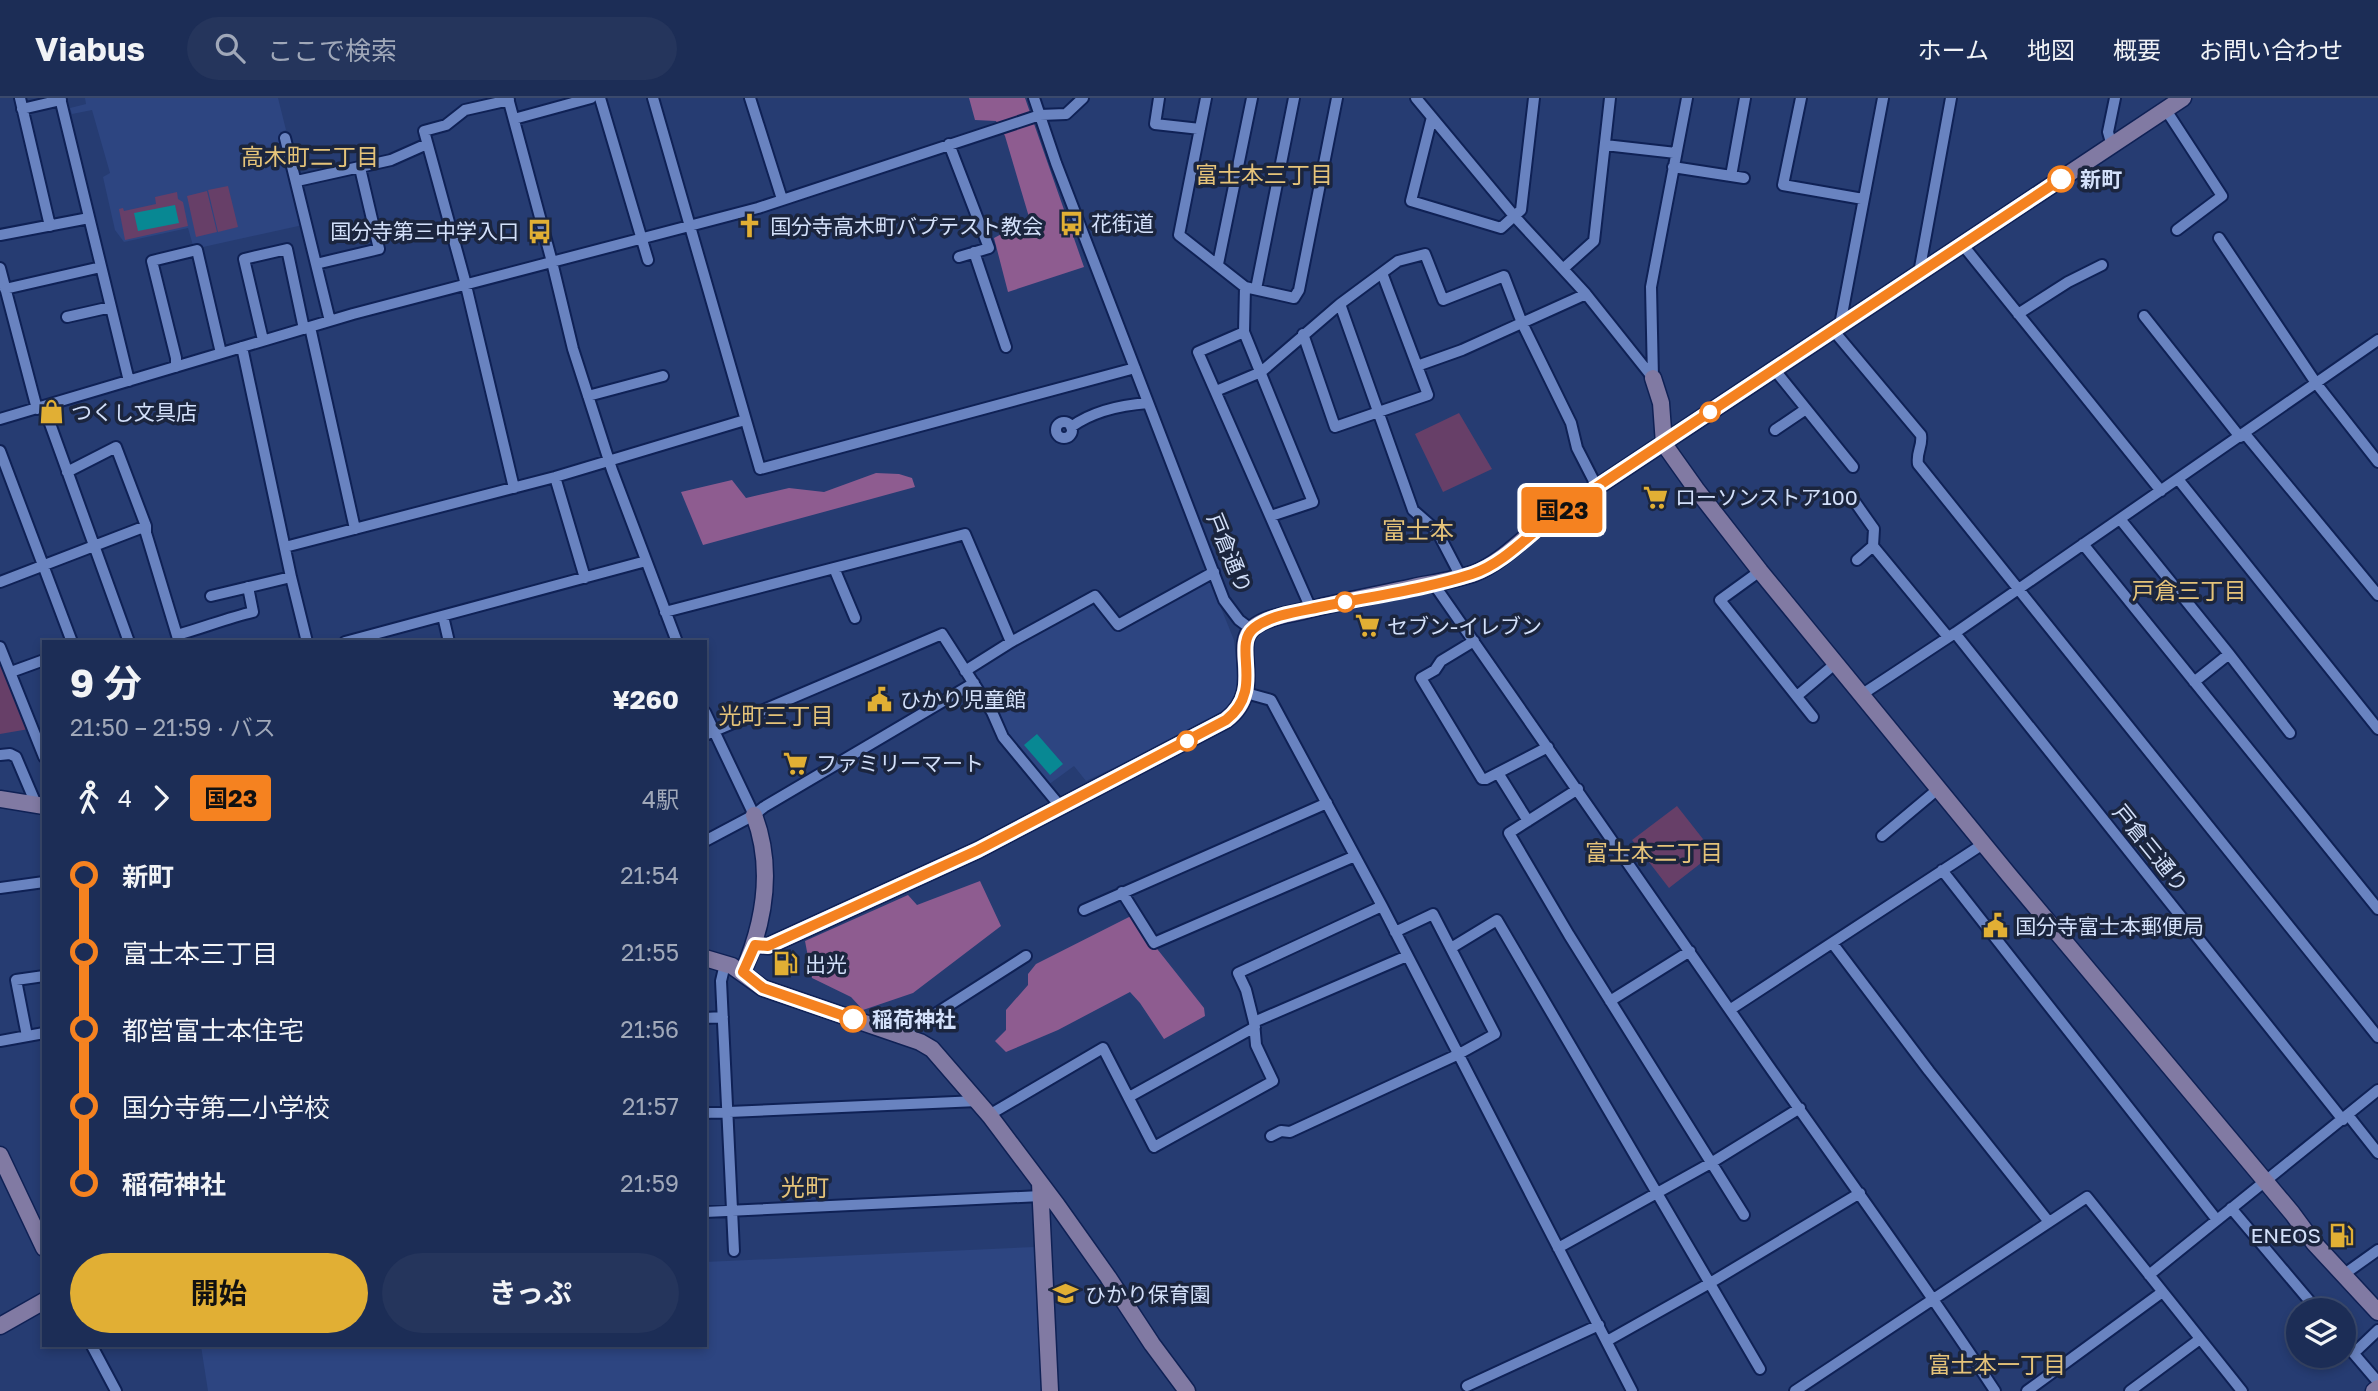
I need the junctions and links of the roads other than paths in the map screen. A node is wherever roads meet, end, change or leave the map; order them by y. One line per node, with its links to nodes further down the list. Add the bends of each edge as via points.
1 (591, 98): 28 (street)
2 (600, 98): 50 (street)
3 (653, 98): 46 (street)
4 (750, 98): 42 (street)
5 (1034, 98): 26 (street, 戸倉通り)
6 (1083, 98): 26 (street, via 1066,114)
7 (1160, 98): 29 (street, via 1155,124)
8 (1206, 98): 29 (street)
9 (1252, 98): 57 (street)
10 (1294, 98): 66 (street)
11 (1337, 98): 66 (street, via 1299,290 1294,298)
12 (1416, 98): 27 (street)
13 (1534, 98): 43 (street, via 1521,210)
14 (1610, 98): 33 (street)
15 (1687, 98): 35 (street)
16 (1745, 98): 38 (street)
17 (1801, 98): 41 (street, via 1783,185)
18 (1883, 98): 41 (street)
19 (1951, 98): 63 (street)
20 (2115, 98): 34 (street, via 2108,132)
21 (2183, 98): 25 (street)
22 (60, 99): 24 (street); 44 (street)
23 (508, 99): 28 (street); 31 (street, via 465,110 446,125 424,131)
24 (21, 103): 45 (street)
25 (2166, 110): 34 (street); 47 (street, via 2222,196)
26 (1040, 115): 32 (street); 86 (street, 戸倉通り)
27 (1432, 117): 43 (street); 43 (street, via 1412,201 1501,228)
28 (514, 119): 55 (street)
29 (1200, 129): 57 (street, via 1179,235)
30 (285, 138): 40 (street)
31 (427, 144): 37 (street); 64 (street)
32 (949, 144): 42 (street); 52 (street, via 989,248)
33 (1605, 145): 35 (street); 61 (street, via 1594,241)
34 (2112, 146): 51 (street)
35 (1676, 153): 36 (street)
36 (1674, 167): 38 (street); 90 (street, via 1651,287)
37 (360, 168): 40 (street); 56 (street, via 379,249)
38 (1731, 176): 39 (street)
39 (1744, 178)
40 (297, 181): 56 (street)
41 (1863, 199): 76 (street)
42 (782, 200): 46 (street)
43 (1515, 217): 61 (street)
44 (89, 218): 45 (street); 59 (street)
45 (50, 226): 48 (street)
46 (689, 227): 50 (street); 100 (street)
47 (2177, 230)
48 (0, 236)
49 (2219, 238): 92 (street)
50 (643, 240): 54 (street); 55 (street)
51 (1962, 244): 63 (street); 70 (street)
52 (974, 252): 53 (street); 82 (street)
53 (959, 257)
54 (648, 260)
55 (552, 262): 64 (street); 94 (street)
56 (316, 264): 73 (street)
57 (1218, 264): 66 (street)
58 (2102, 265): 70 (street)
59 (102, 267): 65 (street); 69 (street)
60 (0, 268): 65 (street)
61 (1563, 268): 67 (street)
62 (1381, 273): 68 (street); 74 (street, via 1398,261 1424,254 1443,300 1504,276); 84 (street)
63 (1919, 273): 76 (street)
64 (464, 284): 73 (street); 113 (street)
65 (3, 286): 96 (street)
66 (1251, 288): 77 (street)
67 (1586, 294): 74 (street); 90 (street)
68 (1340, 304): 78 (street); 98 (street)
69 (111, 307): 72 (street); 91 (street)
70 (2018, 314): 114 (street)
71 (2144, 316): 103 (street)
72 (67, 317)
73 (330, 321): 75 (street)
74 (1522, 323): 84 (street); 112 (street)
75 (307, 328): 79 (street); 79 (street, via 286,249 244,259); 119 (street)
76 (1836, 328): 87 (street); 136 (street, via 1921,435 1918,464)
77 (1244, 332): 88 (street); 93 (street, via 1198,352)
78 (1303, 334): 88 (street); 98 (street, via 1335,427)
79 (263, 340): 81 (street)
80 (2378, 340): 92 (street)
81 (242, 346): 83 (street); 123 (street)
82 (1006, 347)
83 (221, 353): 85 (street); 85 (street, via 197,250 152,261)
84 (1418, 366): 98 (street, via 1428,395)
85 (176, 367): 91 (street)
86 (1135, 368): 95 (street, 戸倉通り); 100 (street, via 760,469)
87 (1774, 369): 97 (street); 104 (street)
88 (1261, 372): 93 (street); 116 (street, via 1313,502)
89 (663, 376): 94 (street, via 646,376)
90 (1653, 378): 104 (street, via 1661,403)
91 (130, 381): 96 (street)
92 (2316, 383): 103 (street); 107 (street)
93 (1216, 391): 116 (street)
94 (588, 396): 106 (street)
95 (1148, 403): 101 (street, via 1094,414); 129 (street, 戸倉通り)
96 (40, 408): 99 (street); 109 (street)
97 (1806, 409): 102 (street); 108 (street)
98 (1378, 412): 131 (street, via 1413,510 1437,531)
99 (0, 419)
100 (745, 420): 106 (street)
101 (1071, 427)
102 (1775, 430)
103 (2243, 435): 111 (street); 137 (street)
104 (1664, 444): 112 (street); 128 (street)
105 (0, 451): 126 (street)
106 (609, 461): 110 (street); 125 (street)
107 (2378, 462)
108 (1853, 467)
109 (67, 472): 118 (street, via 116,447); 121 (street)
110 (555, 477): 113 (street); 132 (street)
111 (2178, 479): 114 (street); 166 (street)
112 (1597, 487): 131 (street, via 1488,567)
113 (514, 488): 119 (street)
114 (2161, 491): 117 (street)
115 (1855, 502): 122 (street, via 1874,529)
116 (1271, 516): 139 (street)
117 (2120, 519): 120 (street); 155 (street)
118 (146, 526): 121 (street); 146 (street)
119 (355, 529): 123 (street)
120 (2083, 544): 136 (street); 160 (street)
121 (94, 546): 126 (street); 148 (street)
122 (1873, 546): 124 (street); 144 (street, 戸倉三通り)
123 (285, 547): 130 (street)
124 (1857, 560)
125 (646, 561): 132 (street); 140 (street)
126 (43, 565): 133 (street); 147 (street)
127 (834, 568): 140 (street); 142 (street); 153 (street, via 965,534)
128 (1760, 571): 157 (street); 164 (street, via 1720,600)
129 (1214, 572): 143 (street, 戸倉通り, via 1230,610); 153 (street, via 1118,625 1095,596)
130 (291, 577): 135 (street); 149 (street)
131 (1461, 577): 134 (street)
132 (585, 578): 141 (street)
133 (0, 582)
134 (1433, 583): 139 (street); 152 (street)
135 (248, 587): 138 (street); 146 (street, via 253,612)
136 (2018, 588): 144 (street); 211 (street)
137 (2378, 595)
138 (211, 596)
139 (1311, 609): 143 (street)
140 (665, 612): 151 (street)
141 (443, 616): 145 (street); 150 (street)
142 (855, 618)
143 (1251, 629): 162 (street, via 1245,649)
144 (1952, 635): 163 (street); 221 (street, 戸倉三通り)
145 (376, 638)
146 (178, 639)
147 (71, 640)
148 (128, 640)
149 (307, 640)
150 (449, 640)
151 (676, 640)
152 (1474, 641): 169 (street); 172 (street, via 1421,678 1482,779)
153 (1011, 642): 158 (street)
154 (0, 647): 159 (street)
155 (2229, 654): 160 (street); 168 (street)
156 (42, 661): 159 (street)
157 (1836, 663): 163 (street); 164 (street)
158 (965, 671): 161 (street); 167 (street, via 942,634)
159 (11, 672): 170 (street)
160 (2194, 682): 191 (street)
161 (974, 683): 178 (street, via 1003,737); 179 (street)
162 (1246, 693): 176 (street, via 1271,700); 178 (street, via 1226,720)
163 (1861, 695): 174 (street)
164 (1797, 696): 165 (street)
165 (1813, 717)
166 (2378, 729)
167 (709, 733): 179 (street)
168 (2290, 733)
169 (1548, 747): 172 (street); 173 (street)
170 (42, 751)
171 (0, 755): 177 (street, via 16,757)
172 (1498, 773): 180 (street)
173 (1578, 789): 180 (street); 196 (street)
174 (1938, 789): 181 (street); 183 (street)
175 (0, 799): 177 (street)
176 (1327, 803): 184 (street); 188 (street)
177 (40, 805)
178 (1060, 806): 194 (street, via 921,877 768,946)
179 (754, 816): 182 (street); 194 (street, via 761,833 766,882)
180 (1528, 821): 203 (street, via 1509,833)
181 (1882, 836)
182 (707, 840)
183 (1983, 844): 185 (street); 226 (street)
184 (1355, 856): 188 (street, via 1154,943); 189 (street)
185 (1942, 870): 193 (street); 234 (street)
186 (42, 882): 187 (street)
187 (3, 888)
188 (1122, 892): 190 (street)
189 (1381, 906): 192 (street); 207 (street, via 1238,972)
190 (1084, 909)
191 (2378, 909)
192 (1395, 932): 195 (street, via 1433,914); 198 (street)
193 (1833, 944): 204 (street); 235 (street)
194 (755, 945): 201 (street)
195 (1451, 948): 213 (street, via 1495,1034); 228 (street, via 1497,920)
196 (1690, 951): 203 (street); 204 (street)
197 (1026, 956): 210 (street)
198 (1407, 956): 207 (street); 213 (street)
199 (707, 959): 200 (street)
200 (725, 964): 201 (street); 206 (street)
201 (743, 972): 210 (street, via 763,988)
202 (42, 976): 209 (street, via 16,980)
203 (1610, 1001): 225 (street)
204 (1731, 1009): 217 (street)
205 (707, 1017): 206 (street)
206 (723, 1017): 218 (street)
207 (1254, 1025): 215 (street); 215 (street, via 1256,1045 1273,1081 1154,1147)
208 (42, 1033): 209 (street)
209 (27, 1036): 212 (street)
210 (901, 1036): 216 (street, via 932,1049)
211 (2378, 1037)
212 (0, 1041)
213 (1459, 1054): 222 (street, via 1290,1132); 237 (street)
214 (2378, 1090): 221 (street)
215 (1129, 1097): 220 (street, via 1102,1048)
216 (978, 1101): 218 (street); 220 (street)
217 (1800, 1108): 225 (street); 229 (street)
218 (727, 1112): 219 (street); 231 (street)
219 (707, 1113)
220 (989, 1115): 227 (street)
221 (2346, 1117): 223 (street, 戸倉三通り); 226 (street)
222 (1271, 1136)
223 (2378, 1153)
224 (0, 1155): 236 (street)
225 (1711, 1163): 228 (street); 233 (street)
226 (2264, 1181): 230 (street); 241 (street)
227 (1041, 1190): 231 (street); 260 (street); 261 (street)
228 (1657, 1192): 237 (street); 242 (street)
229 (1860, 1193): 242 (street); 245 (street)
230 (2231, 1208): 234 (street); 244 (street)
231 (732, 1211): 232 (street); 239 (street)
232 (707, 1212)
233 (1744, 1215)
234 (2217, 1220): 240 (street)
235 (2049, 1222): 240 (street, via 2087,1197); 245 (street)
236 (42, 1244)
237 (1558, 1248): 248 (street)
238 (2378, 1250): 241 (street)
239 (734, 1251)
240 (2149, 1275): 243 (street)
241 (2343, 1275): 247 (street)
242 (1710, 1283): 252 (street); 256 (street)
243 (2161, 1293): 251 (street); 265 (street)
244 (2307, 1298)
245 (1932, 1299): 263 (street); 264 (street)
246 (42, 1302): 249 (street)
247 (2378, 1312)
248 (1599, 1325): 252 (street); 258 (street)
249 (0, 1326)
250 (2378, 1330): 254 (street)
251 (2200, 1339): 266 (street); 267 (street)
252 (1607, 1340): 262 (street)
253 (93, 1347): 259 (street)
254 (2356, 1351)
255 (2356, 1355): 257 (street)
256 (1760, 1369)
257 (2378, 1382)
258 (1466, 1386)
259 (116, 1391)
260 (1050, 1391)
261 (1187, 1391)
262 (1632, 1391)
263 (1795, 1391)
264 (1995, 1391)
265 (2027, 1391)
266 (2130, 1391)
267 (2242, 1391)

